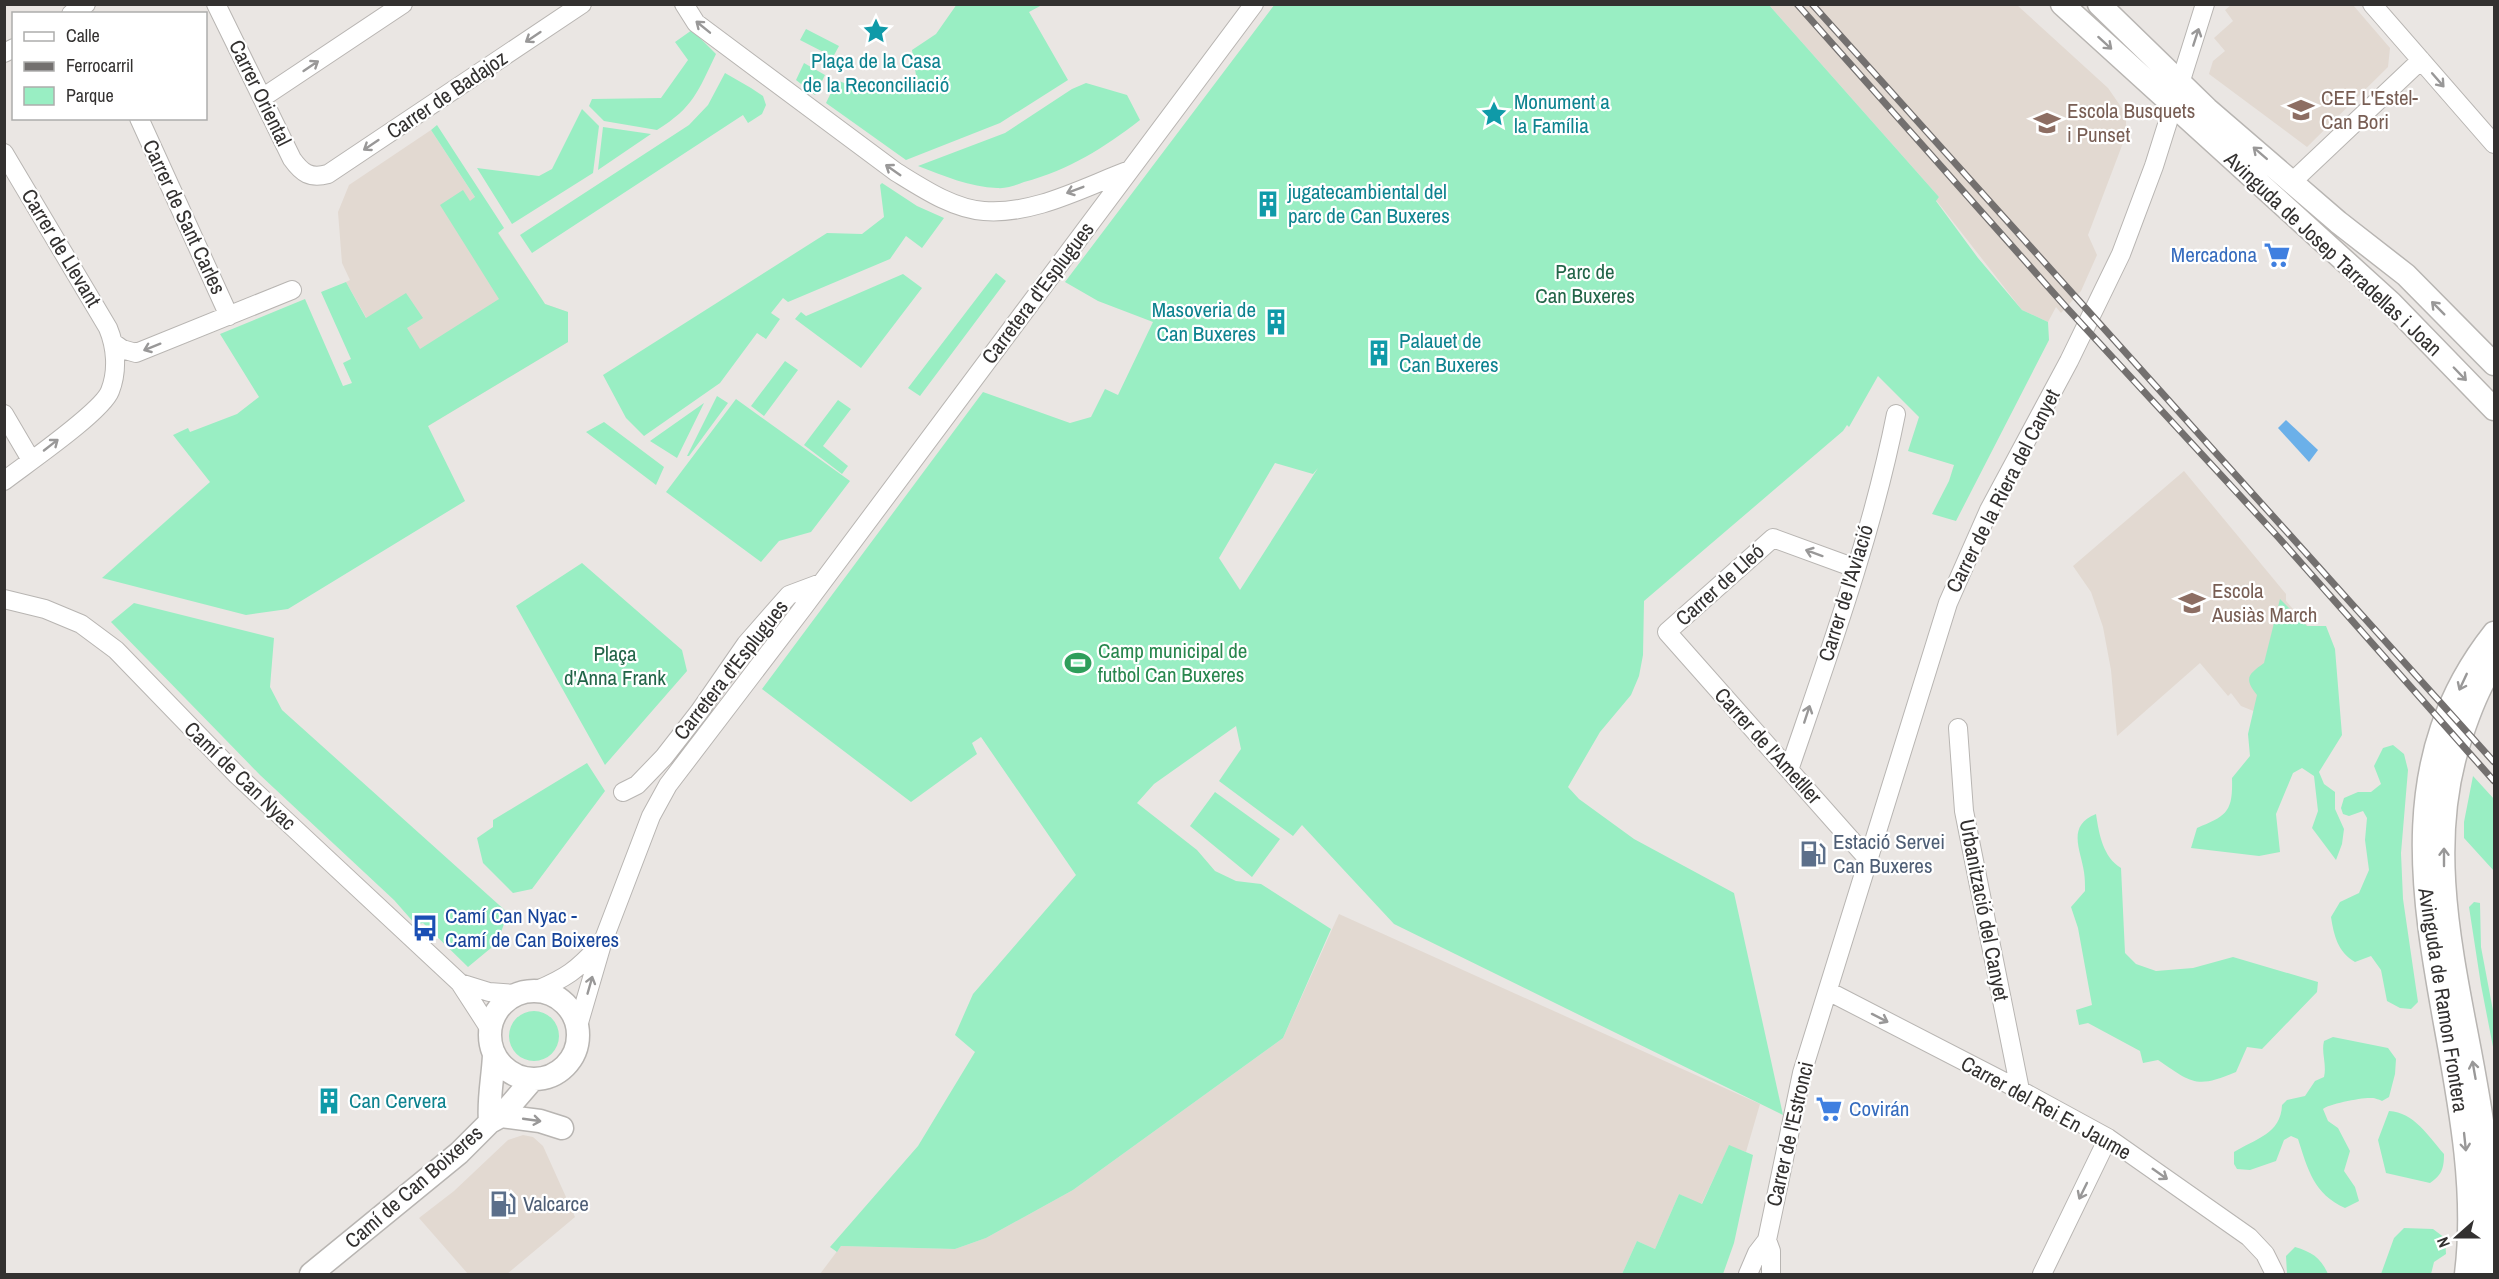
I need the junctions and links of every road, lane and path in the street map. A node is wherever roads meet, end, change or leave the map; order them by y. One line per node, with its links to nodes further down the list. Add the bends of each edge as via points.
1 (87, 4): 11 (street)
2 (216, 4): 14 (street, Carrer Oriental)
3 (403, 4): 14 (street, one-way to 3)
4 (582, 4): 20 (street, Carrer de Badajoz, one-way to 20, via 328,174)
5 (684, 4): 19 (street, one-way to 5, via 1029,207 976,210 952,202 896,172 806,106 696,23)
6 (1254, 4): 19 (street, Carretera d'Esplugues)
7 (2062, 4): 15 (street, Avinguda de Josep Tarradellas i Joan, one-way to 15)
8 (2099, 4): 13 (street, Avinguda de Josep Tarradellas i Joan)
9 (2205, 4): 13 (street, Carrer de la Riera del Canyet, one-way to 9)
10 (2372, 4): 12 (street)
11 (74, 12)
12 (2421, 60): 17 (street, one-way to 17); 21 (street)
13 (2181, 81): 15 (street, Carrer de la Riera del Canyet); 21 (street, Avinguda de Josep Tarradellas i Joan, one-way to 13)
14 (262, 98): 20 (street, Carrer Oriental, via 292,159)
15 (2172, 105): 26 (street, Avinguda de Josep Tarradellas i Joan, one-way to 26, via 2391,303); 42 (street, Carrer de la Riera del Canyet, via 2121,254 1991,507 1948,603)
16 (140, 120): 23 (street, Carrer de Sant Carles)
17 (2494, 144)
18 (4, 153): 24 (street, Carrer de Llevant)
19 (1130, 170): 32 (street, Carretera d'Esplugues)
20 (309, 176)
21 (2293, 181): 25 (street, Avinguda de Josep Tarradellas i Joan, one-way to 21, via 2406,275)
22 (292, 290): 23 (street)
23 (229, 316): 24 (street, one-way to 24, via 136,353)
24 (115, 344): 29 (street, one-way to 24, via 104,400 110,390)
25 (2494, 364)
26 (2494, 410)
27 (4, 414): 29 (street)
28 (1896, 414): 31 (street, Carrer de l'Aviació)
29 (31, 460): 30 (street)
30 (4, 481)
31 (1855, 568): 34 (street, Carrer de Lleó, one-way to 34, via 1773,538); 38 (street, Carrer de l'Aviació, one-way to 31)
32 (821, 583): 39 (street, Carretera d'Esplugues, via 789,595 746,644); 40 (street, Carretera d'Esplugues)
33 (4, 599): 44 (street, Camí de Can Nyac, via 45,609 99,635 237,775)
34 (1667, 632): 38 (street, Carrer de l'Ametller)
35 (2494, 633): 62 (street, Avinguda de Ramon Frontera, one-way to 62, via 2467,672 2443,723 2433,757 2424,828 2428,923 2470,1189)
36 (2494, 664): 52 (street, Avinguda de Ramon Frontera, one-way to 36, via 2451,951 2444,820 2451,764 2468,716)
37 (1958, 728): 51 (street, Urbanització del Canyet, via 1964,811)
38 (1789, 770): 42 (street, Carrer de l'Ametller)
39 (651, 772): 40 (street); 41 (street, Carretera d'Esplugues, via 630,788)
40 (670, 781): 41 (street, Carretera d'Esplugues)
41 (658, 800): 43 (street, Carretera d'Esplugues)
42 (1868, 860): 45 (street, Carrer de la Riera del Canyet)
43 (602, 944): 46 (street, Carretera d'Esplugues, via 578,970); 47 (street, Carretera d'Esplugues, one-way to 43)
44 (460, 983): 46 (street, Camí de Can Nyac, via 489,992); 48 (street, Camí de Can Nyac)
45 (1828, 991): 51 (street, Carrer del Rei En Jaume, one-way to 51); 56 (street, Carrer de l'Estronci, via 1802,1073)
46 (527, 992): 47 (street, via 550,993 562,1001); 48 (street, via 497,1011)
47 (578, 1026): 50 (street, via 578,1046 572,1059 554,1075)
48 (491, 1031): 49 (street)
49 (494, 1055): 50 (street, via 509,1072); 53 (street, Camí de Can Boixeres, via 494,1079 488,1100)
50 (532, 1080): 53 (street, Camí de Can Boixeres)
51 (2020, 1090): 55 (street, Carrer del Rei En Jaume)
52 (2488, 1104): 63 (street, Avinguda de Ramon Frontera, via 2490,1229)
53 (496, 1119): 54 (street, one-way to 54, via 540,1121); 58 (street, Camí de Can Boixeres, via 438,1172)
54 (562, 1128)
55 (2108, 1138): 57 (street, Carrer del Rei En Jaume, one-way to 57, via 2249,1237); 61 (street, one-way to 61)
56 (1767, 1240): 59 (street, Carrer de l'Estronci); 60 (street)
57 (2275, 1272)
58 (311, 1275)
59 (1748, 1275)
60 (1771, 1275)
61 (2042, 1275)
62 (2466, 1275)
63 (2484, 1275)

